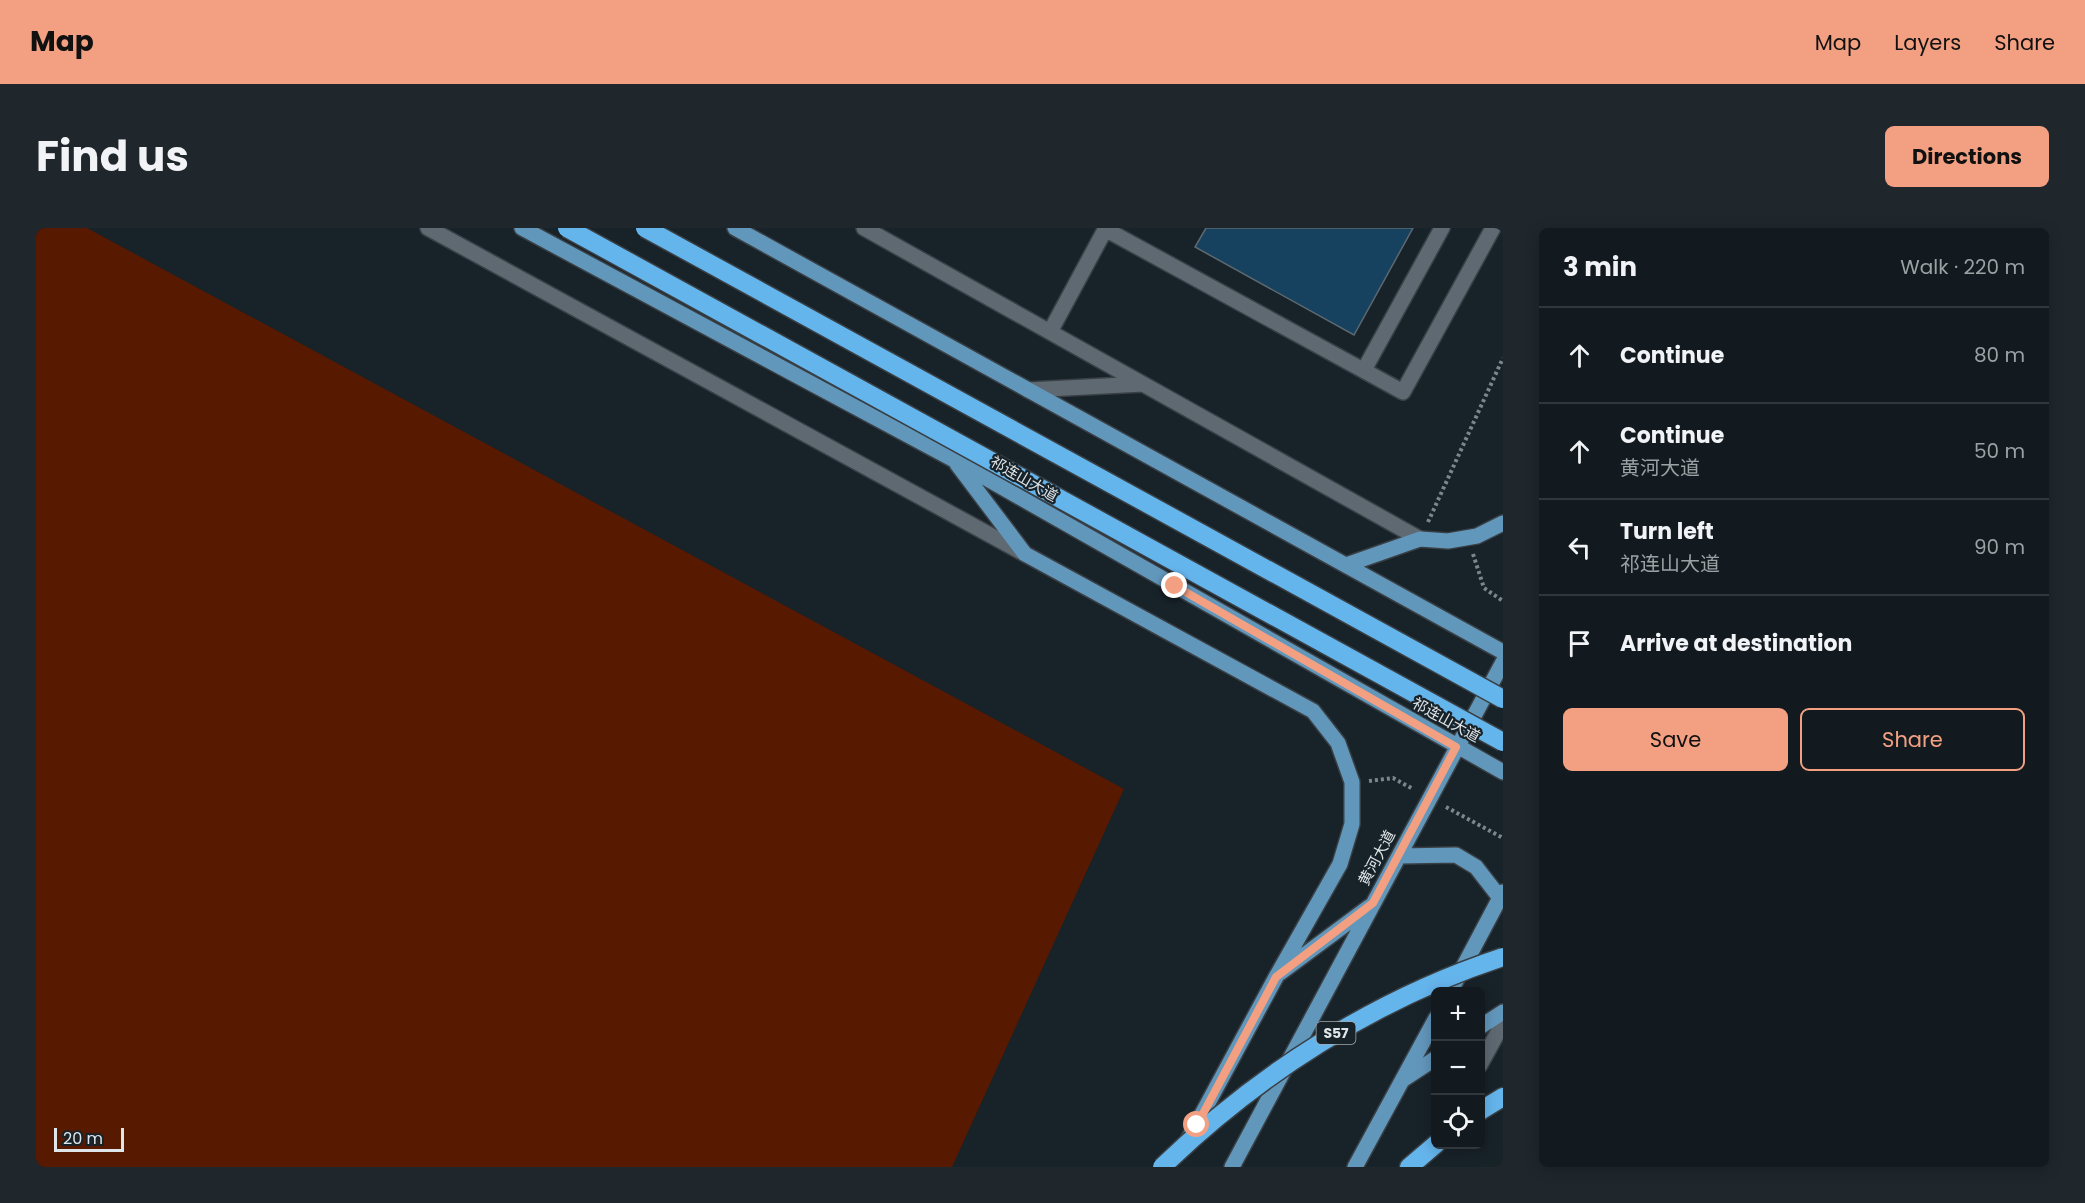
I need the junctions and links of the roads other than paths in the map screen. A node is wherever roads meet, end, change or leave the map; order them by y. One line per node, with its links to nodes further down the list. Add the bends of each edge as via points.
1 (428, 228): 17 (street)
2 (522, 228): 14 (main road, 祁连山大道)
3 (567, 228): 22 (highway, bridge)
4 (645, 228): 21 (highway, bridge)
5 (735, 228): 13 (main road)
6 (864, 228): 10 (street)
7 (1442, 228): 11 (street)
8 (1493, 228): 11 (street, via 1403,392)
9 (1106, 229): 10 (street); 11 (street)
10 (1050, 332): 12 (street)
11 (1364, 370)
12 (1143, 384): 13 (street); 16 (street)
13 (1028, 390): 18 (main road)
14 (954, 460): 17 (main road); 23 (main road, 祁连山大道)
15 (1503, 522): 16 (main road, via 1477,536 1448,541)
16 (1420, 539): 18 (main road)
17 (1025, 554): 29 (main road, via 1313,711 1338,743 1352,782 1352,824 1340,864)
18 (1346, 566): 19 (main road)
19 (1503, 652)
20 (1503, 662): 23 (main road, 黄河大道)
21 (1503, 699)
22 (1503, 742)
23 (1456, 747): 24 (main road, 祁连山大道); 25 (main road, 黄河大道)
24 (1503, 772)
25 (1399, 856): 26 (main road, via 1456,855 1476,867); 27 (main road, 黄河大道)
26 (1501, 895): 30 (main road)
27 (1373, 903): 29 (main road); 44 (main road, 黄河大道)
28 (1503, 957): 42 (highway, S57, bridge, via 1430,985 1328,1038 1233,1104)
29 (1276, 977): 43 (main road)
30 (1453, 987)
31 (1503, 1012): 33 (main road)
32 (1503, 1023): 35 (street)
33 (1485, 1024)
34 (1431, 1027): 37 (main road)
35 (1485, 1056)
36 (1431, 1061): 37 (main road)
37 (1401, 1081): 45 (main road)
38 (1503, 1097): 39 (highway)
39 (1485, 1108)
40 (1431, 1148): 46 (highway)
41 (1434, 1149): 47 (street)
42 (1162, 1167)
43 (1174, 1167)
44 (1232, 1167)
45 (1355, 1167)
46 (1409, 1167)
47 (1425, 1167)

